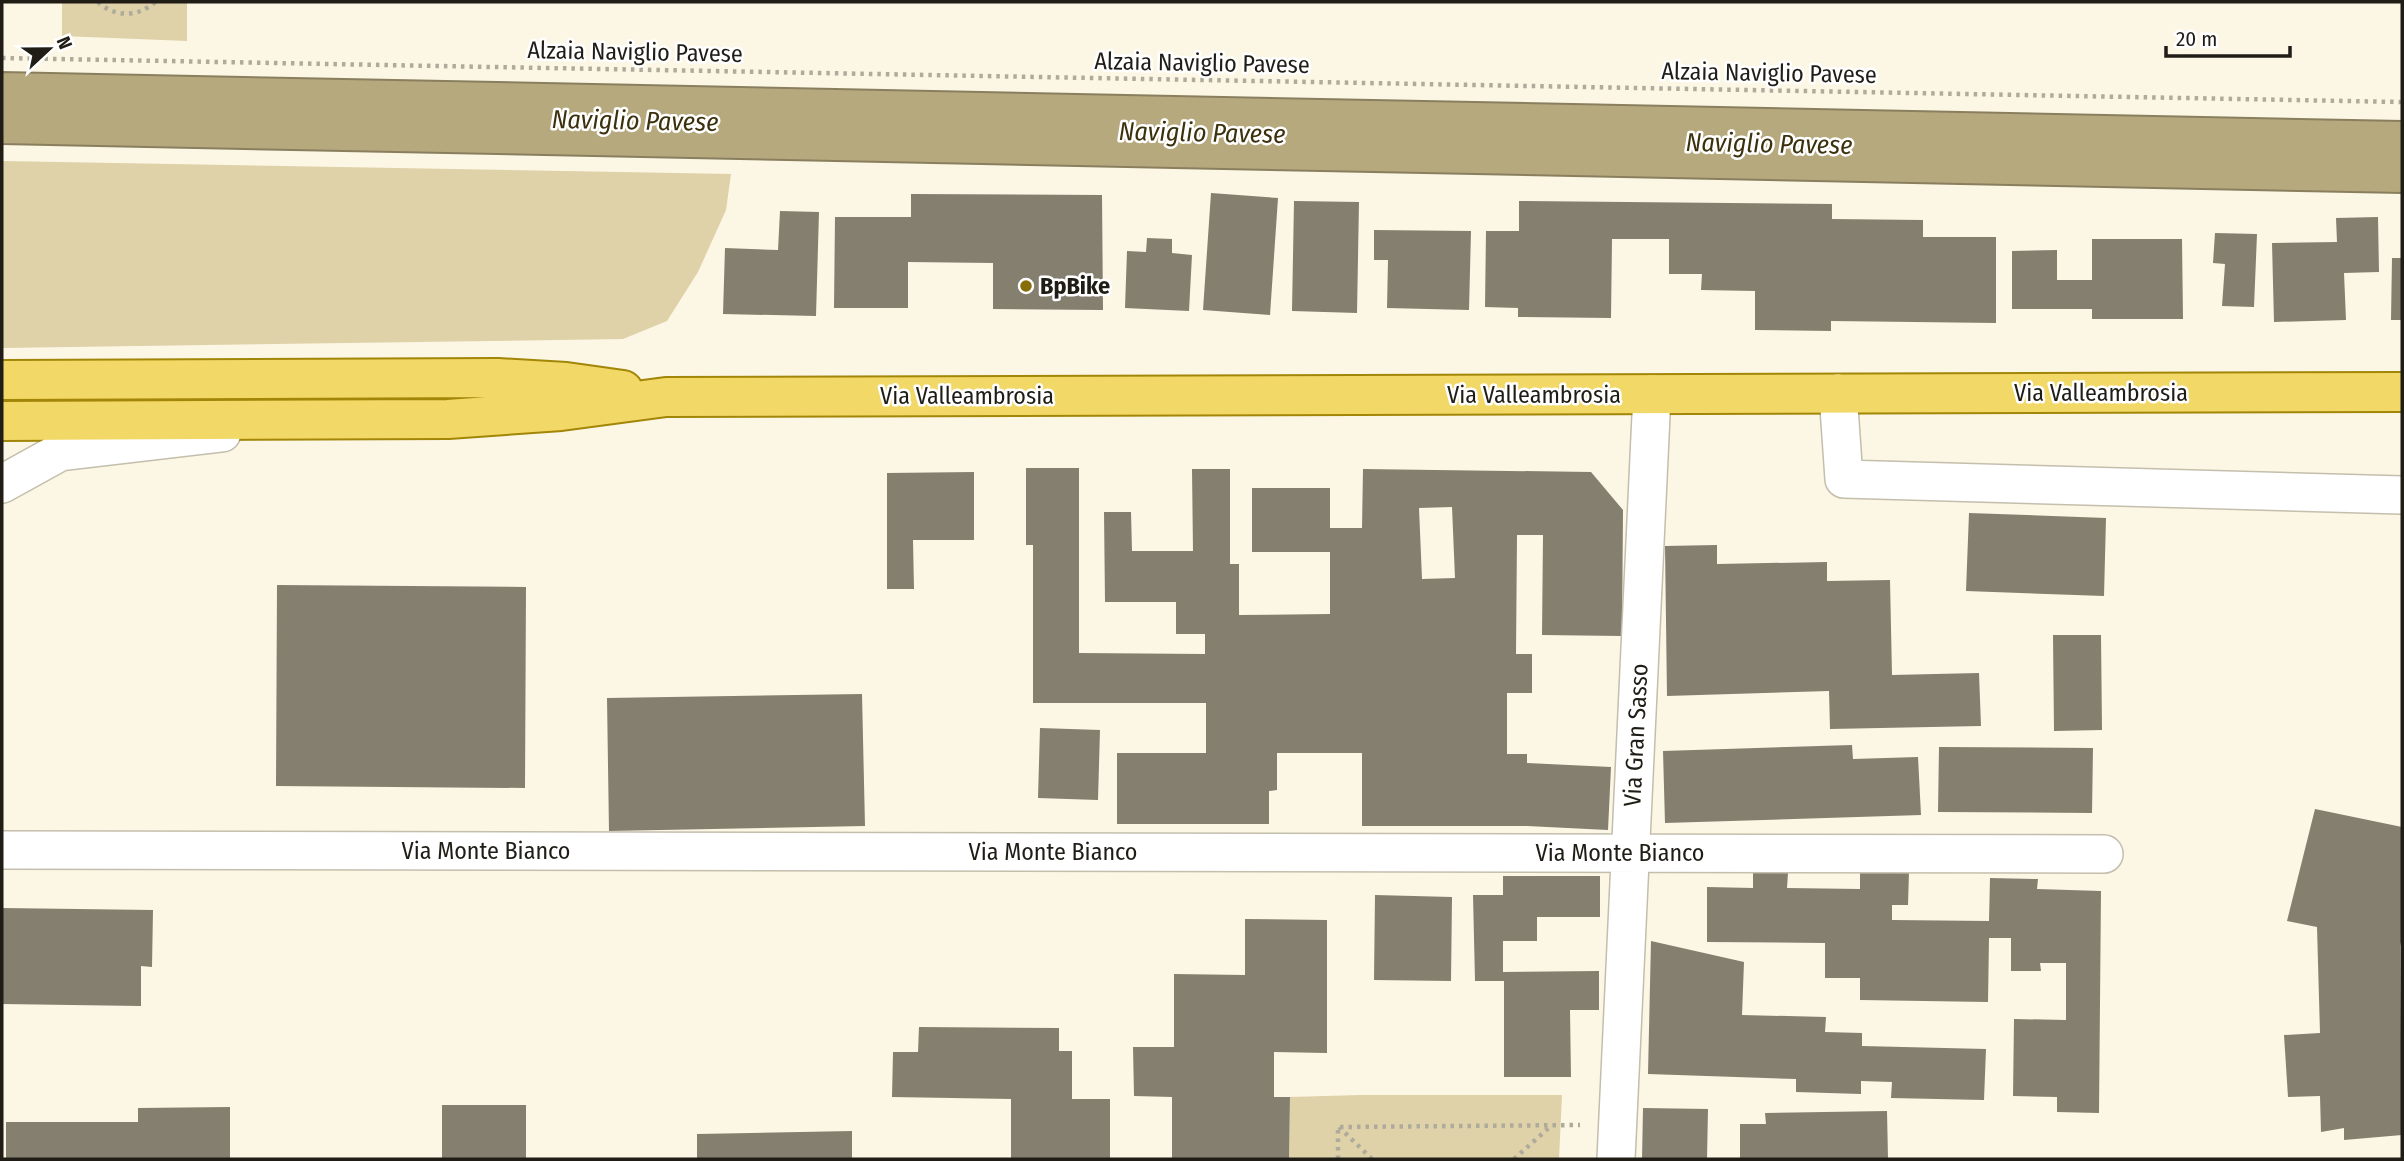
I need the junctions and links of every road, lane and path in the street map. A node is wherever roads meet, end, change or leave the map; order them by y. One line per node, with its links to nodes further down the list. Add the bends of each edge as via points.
1 (99, 2): 2 (path, via 126,14 140,12)
2 (155, 2)
3 (2, 58): 4 (path, Alzaia Naviglio Pavese)
4 (2402, 103)
5 (2, 380): 9 (main road, via 498,379 566,382)
6 (2402, 392): 7 (main road, Via Valleambrosia)
7 (1838, 393): 8 (main road, Via Valleambrosia); 13 (street, via 1844,480)
8 (1652, 394): 9 (main road, Via Valleambrosia); 15 (street, Via Gran Sasso)
9 (666, 397): 11 (main road, via 448,419)
10 (2, 421): 11 (main road)
11 (315, 421): 12 (street, via 60,452)
12 (2, 484)
13 (2402, 495)
14 (2, 850): 15 (street, Via Monte Bianco)
15 (1631, 853): 16 (street, Via Monte Bianco); 19 (street, Via Gran Sasso)
16 (2104, 854)
17 (1553, 1125): 18 (path); 19 (path); 22 (path)
18 (1338, 1127): 20 (path); 21 (path)
19 (1618, 1142)
20 (1338, 1159)
21 (1372, 1159)
22 (1514, 1159)

